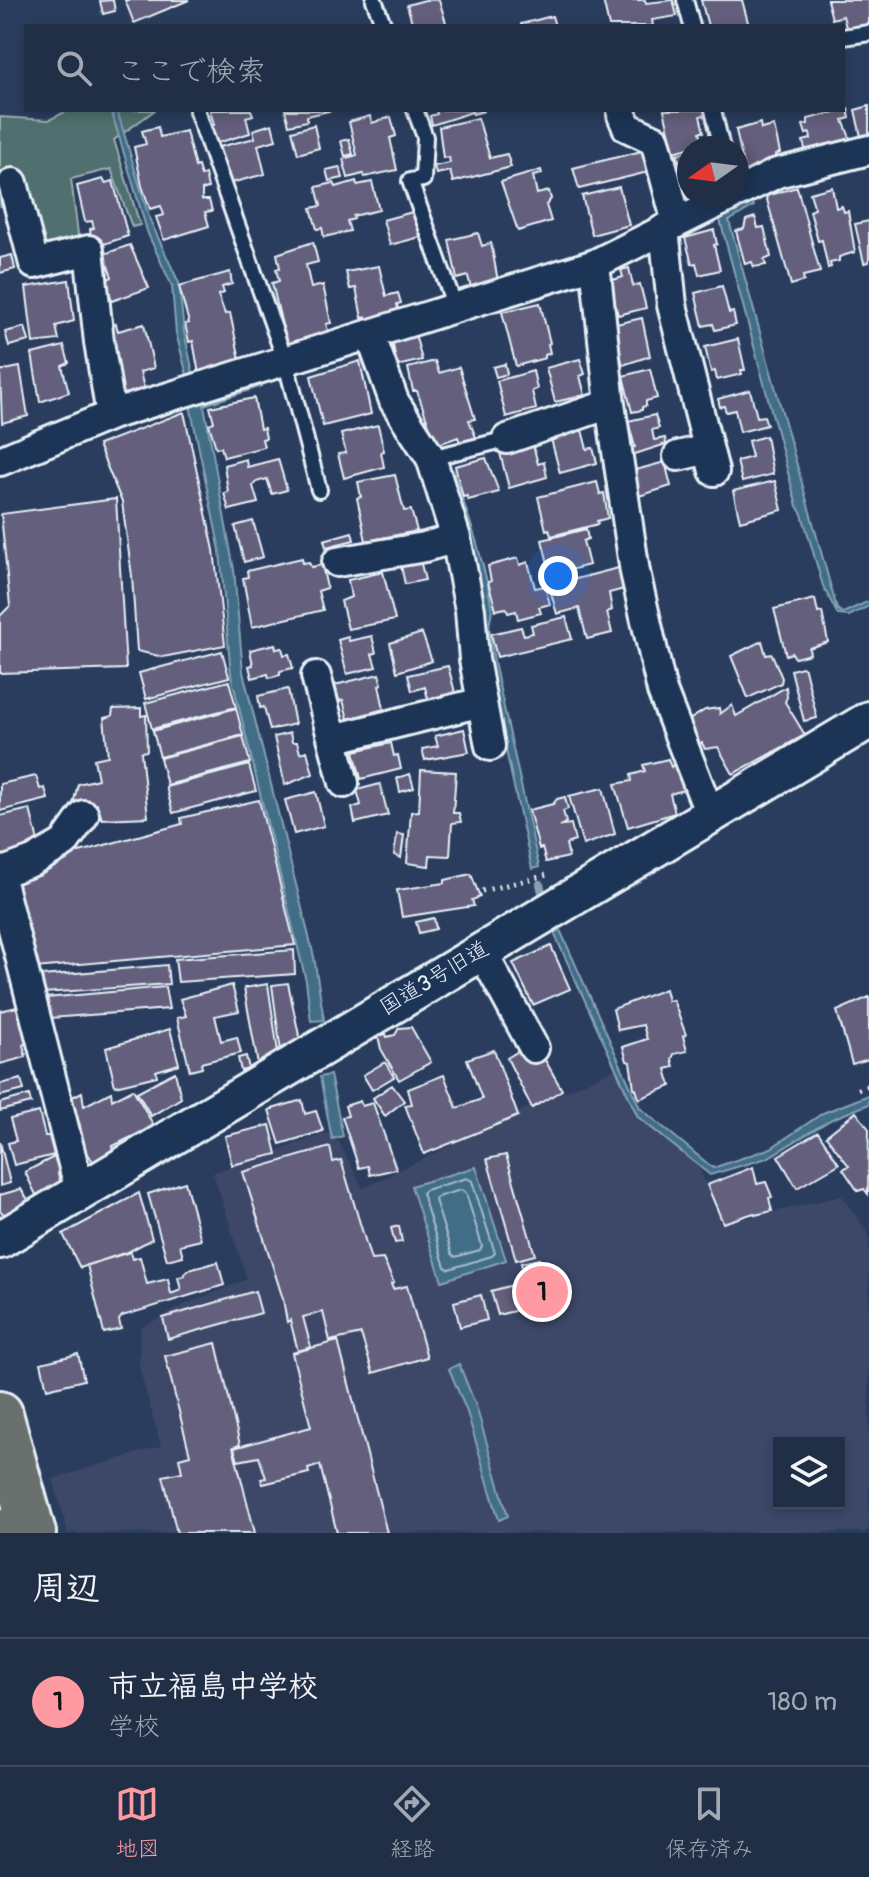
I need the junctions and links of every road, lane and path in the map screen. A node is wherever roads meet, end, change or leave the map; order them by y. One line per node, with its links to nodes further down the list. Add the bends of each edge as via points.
1 (374, 0): 3 (lane)
2 (685, 0): 4 (lane)
3 (383, 24)
4 (691, 24)
5 (869, 33): 6 (lane)
6 (845, 37)
7 (197, 112): 21 (lane)
8 (416, 112): 18 (lane, via 425,137 423,179 410,181)
9 (713, 112): 11 (lane)
10 (622, 115): 16 (street, via 627,127 655,140)
11 (719, 136)
12 (869, 150): 14 (street, via 777,173)
13 (13, 183): 23 (street, via 34,264 89,250)
14 (749, 187)
15 (707, 208): 16 (street)
16 (670, 226): 17 (street); 25 (street, via 672,305 711,460)
17 (595, 264): 18 (street); 22 (street)
18 (455, 307): 19 (street)
19 (370, 334): 21 (street); 26 (street, via 394,401)
20 (81, 340): 23 (street)
21 (285, 360): 23 (street); 28 (lane)
22 (610, 404): 24 (street); 37 (street, via 635,572 662,691)
23 (103, 418): 27 (street)
24 (507, 439): 26 (lane)
25 (678, 456)
26 (431, 458): 29 (street)
27 (0, 461)
28 (319, 490)
29 (456, 538): 30 (street); 32 (street)
30 (337, 562)
31 (316, 676): 34 (street)
32 (482, 702): 34 (street); 35 (street)
33 (869, 720): 42 (street, 国道3号旧道)
34 (333, 739): 36 (street)
35 (490, 746)
36 (344, 783)
37 (704, 799)
38 (84, 815): 40 (street, via 64,843)
39 (552, 874): 41 (path)
40 (0, 875): 46 (street)
41 (482, 891)
42 (481, 950): 43 (street); 46 (street, 国道3号旧道)
43 (534, 1048)
44 (869, 1085): 45 (path)
45 (858, 1089)
46 (80, 1191): 47 (street, 国道3号旧道)
47 (0, 1240)
48 (0, 1414): 49 (highway)
49 (33, 1533)

